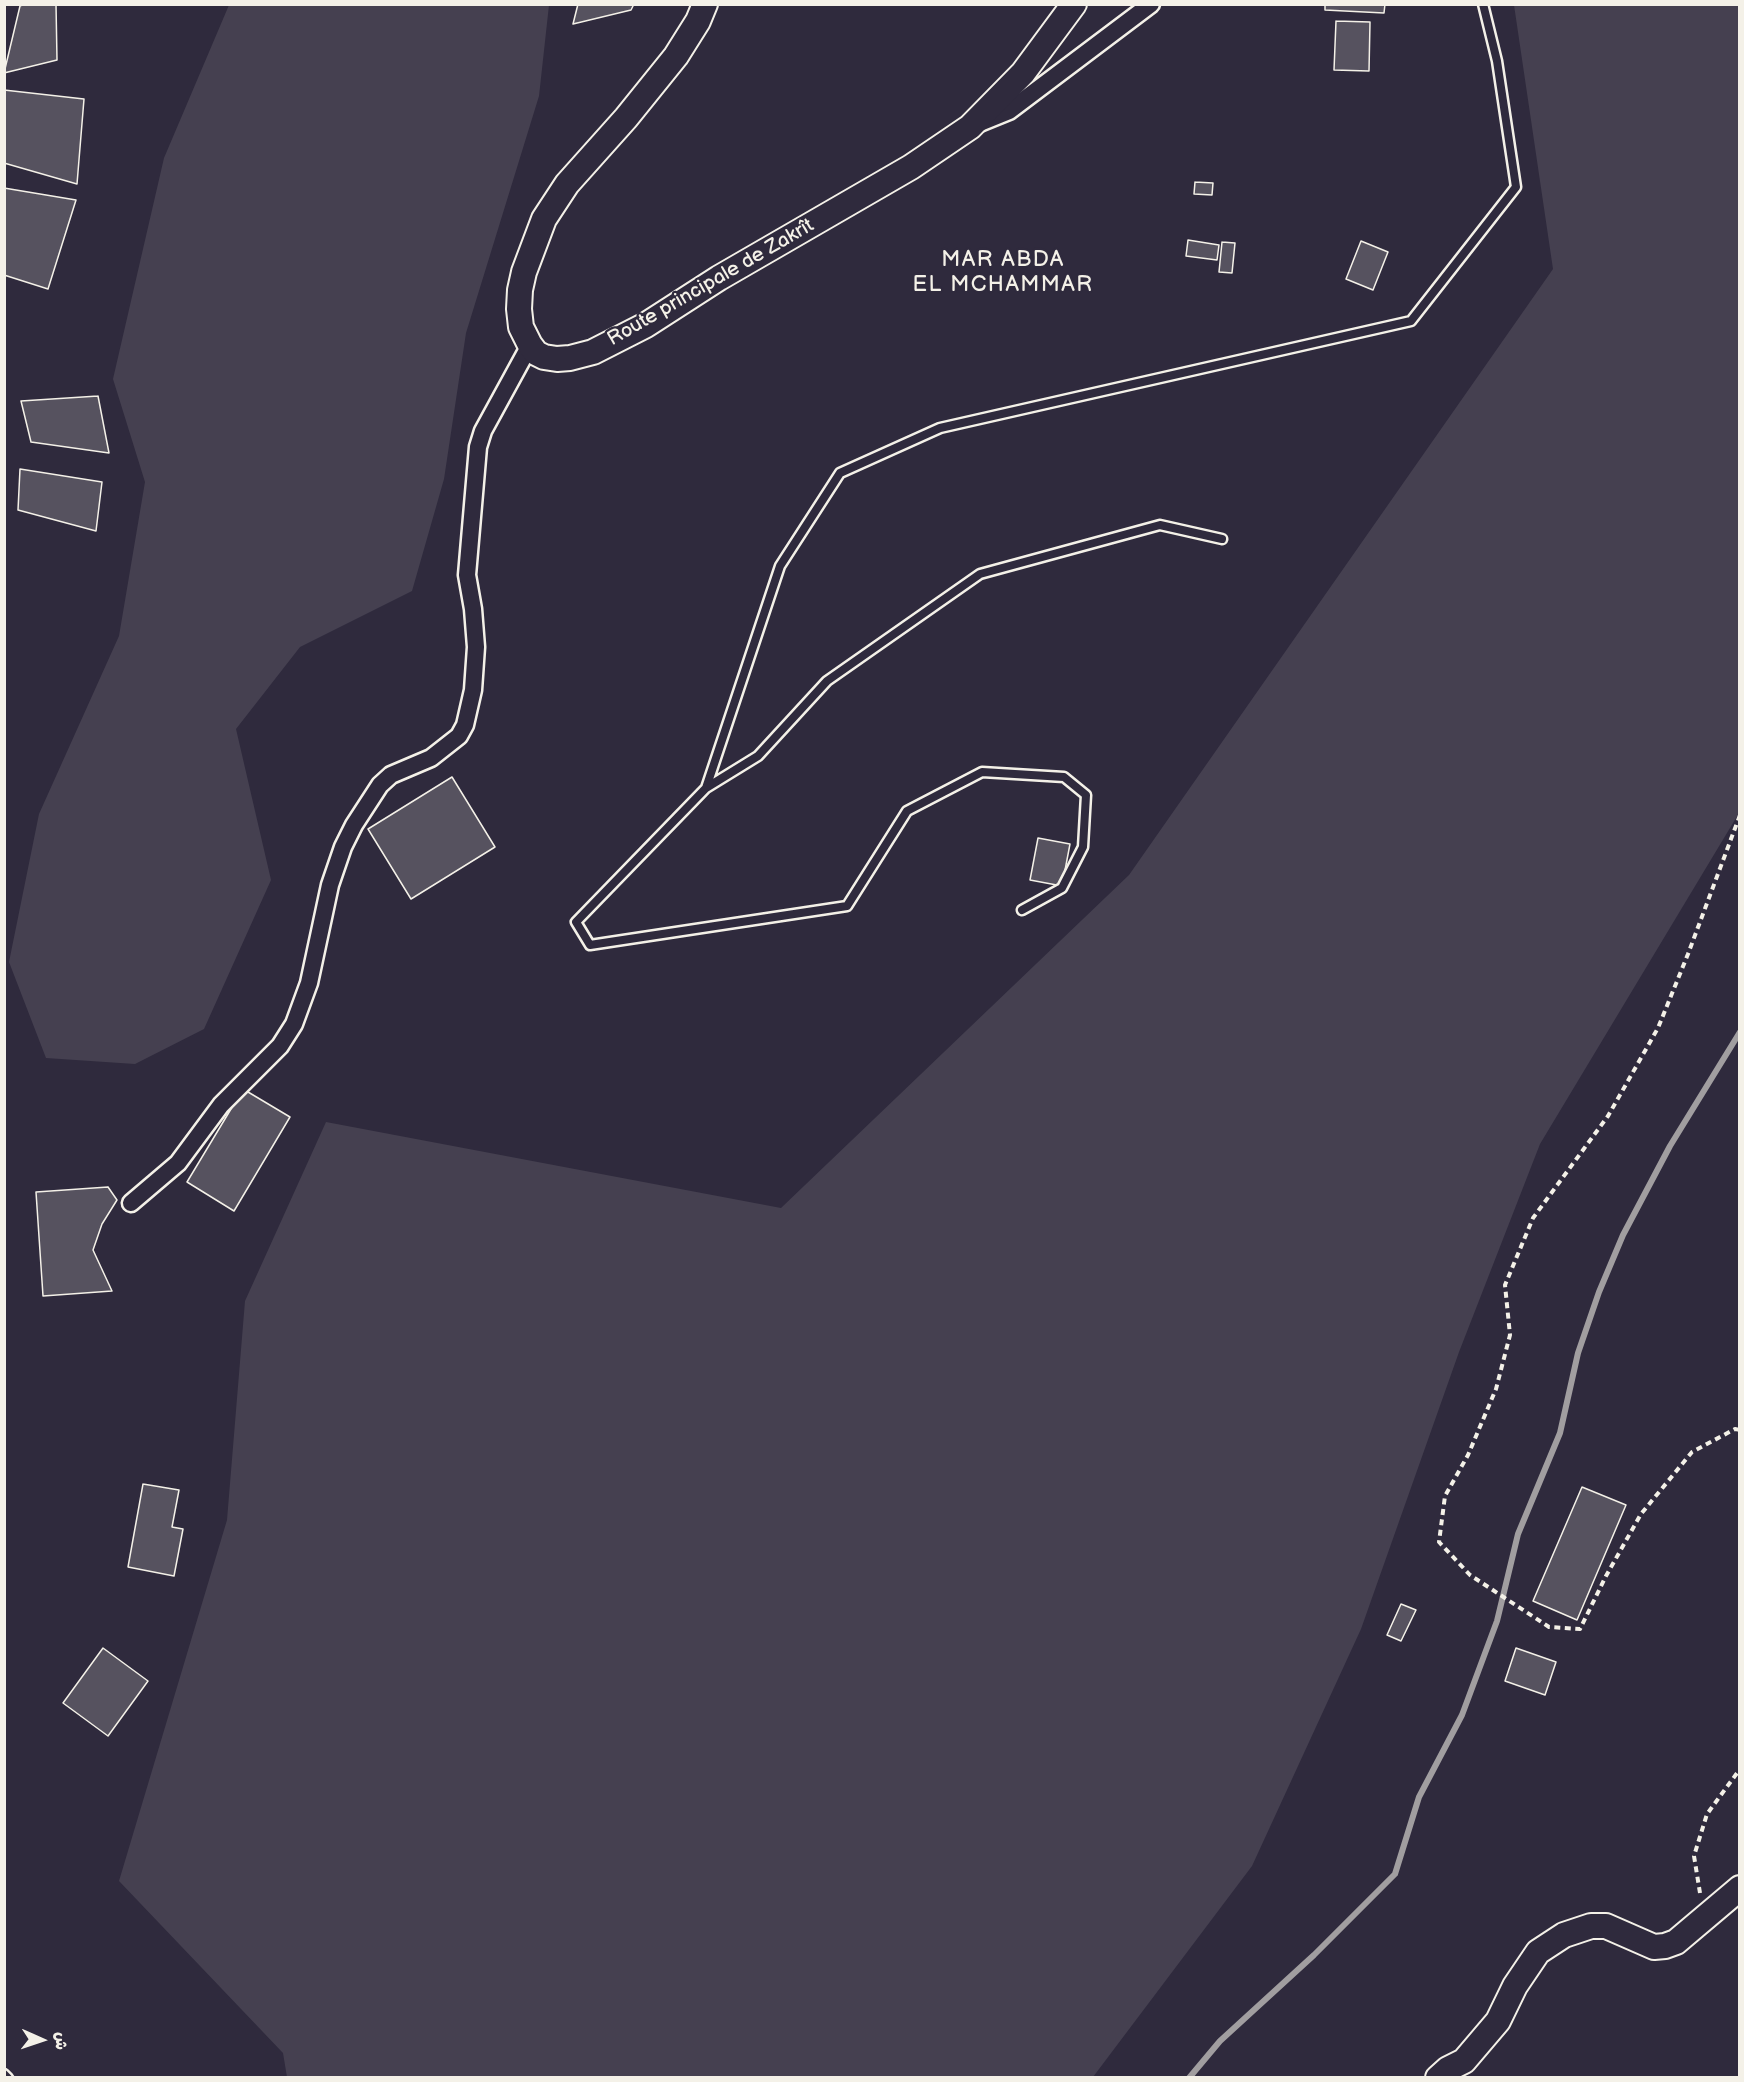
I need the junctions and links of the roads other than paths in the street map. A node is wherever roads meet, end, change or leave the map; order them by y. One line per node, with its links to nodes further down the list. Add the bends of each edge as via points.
1 (705, 4): 6 (street, via 676,56 567,184 544,219 520,290 520,327)
2 (1074, 4): 5 (street, Route principale de Zakrît, via 1023,73)
3 (1151, 4): 5 (street, via 1009,111)
4 (1483, 4): 8 (lane, via 1497,61 1516,187 1411,321 940,428 840,473 780,566)
5 (970, 127): 6 (street, Route principale de Zakrît, via 911,167 646,325 593,352 557,359 536,353)
6 (530, 345): 10 (street, via 478,447 467,575 476,647 473,690 465,725 459,736 430,758 391,776 364,807 343,847 330,885 309,983 294,1024 280,1046 221,1105 178,1163)
7 (1222, 539): 8 (lane, via 1160,525 980,574 827,681 758,756)
8 (706, 788): 9 (lane, via 576,922 590,945 847,906 907,811 982,772 1064,777 1086,795 1083,847 1062,888)
9 (1022, 910)
10 (130, 1203)
11 (1740, 1888): 14 (street, via 1676,1942 1665,1946 1654,1947 1606,1926 1591,1926 1564,1935 1538,1952 1498,2021 1464,2061)
12 (4, 2074): 13 (lane)
13 (8, 2078)
14 (1438, 2078)

